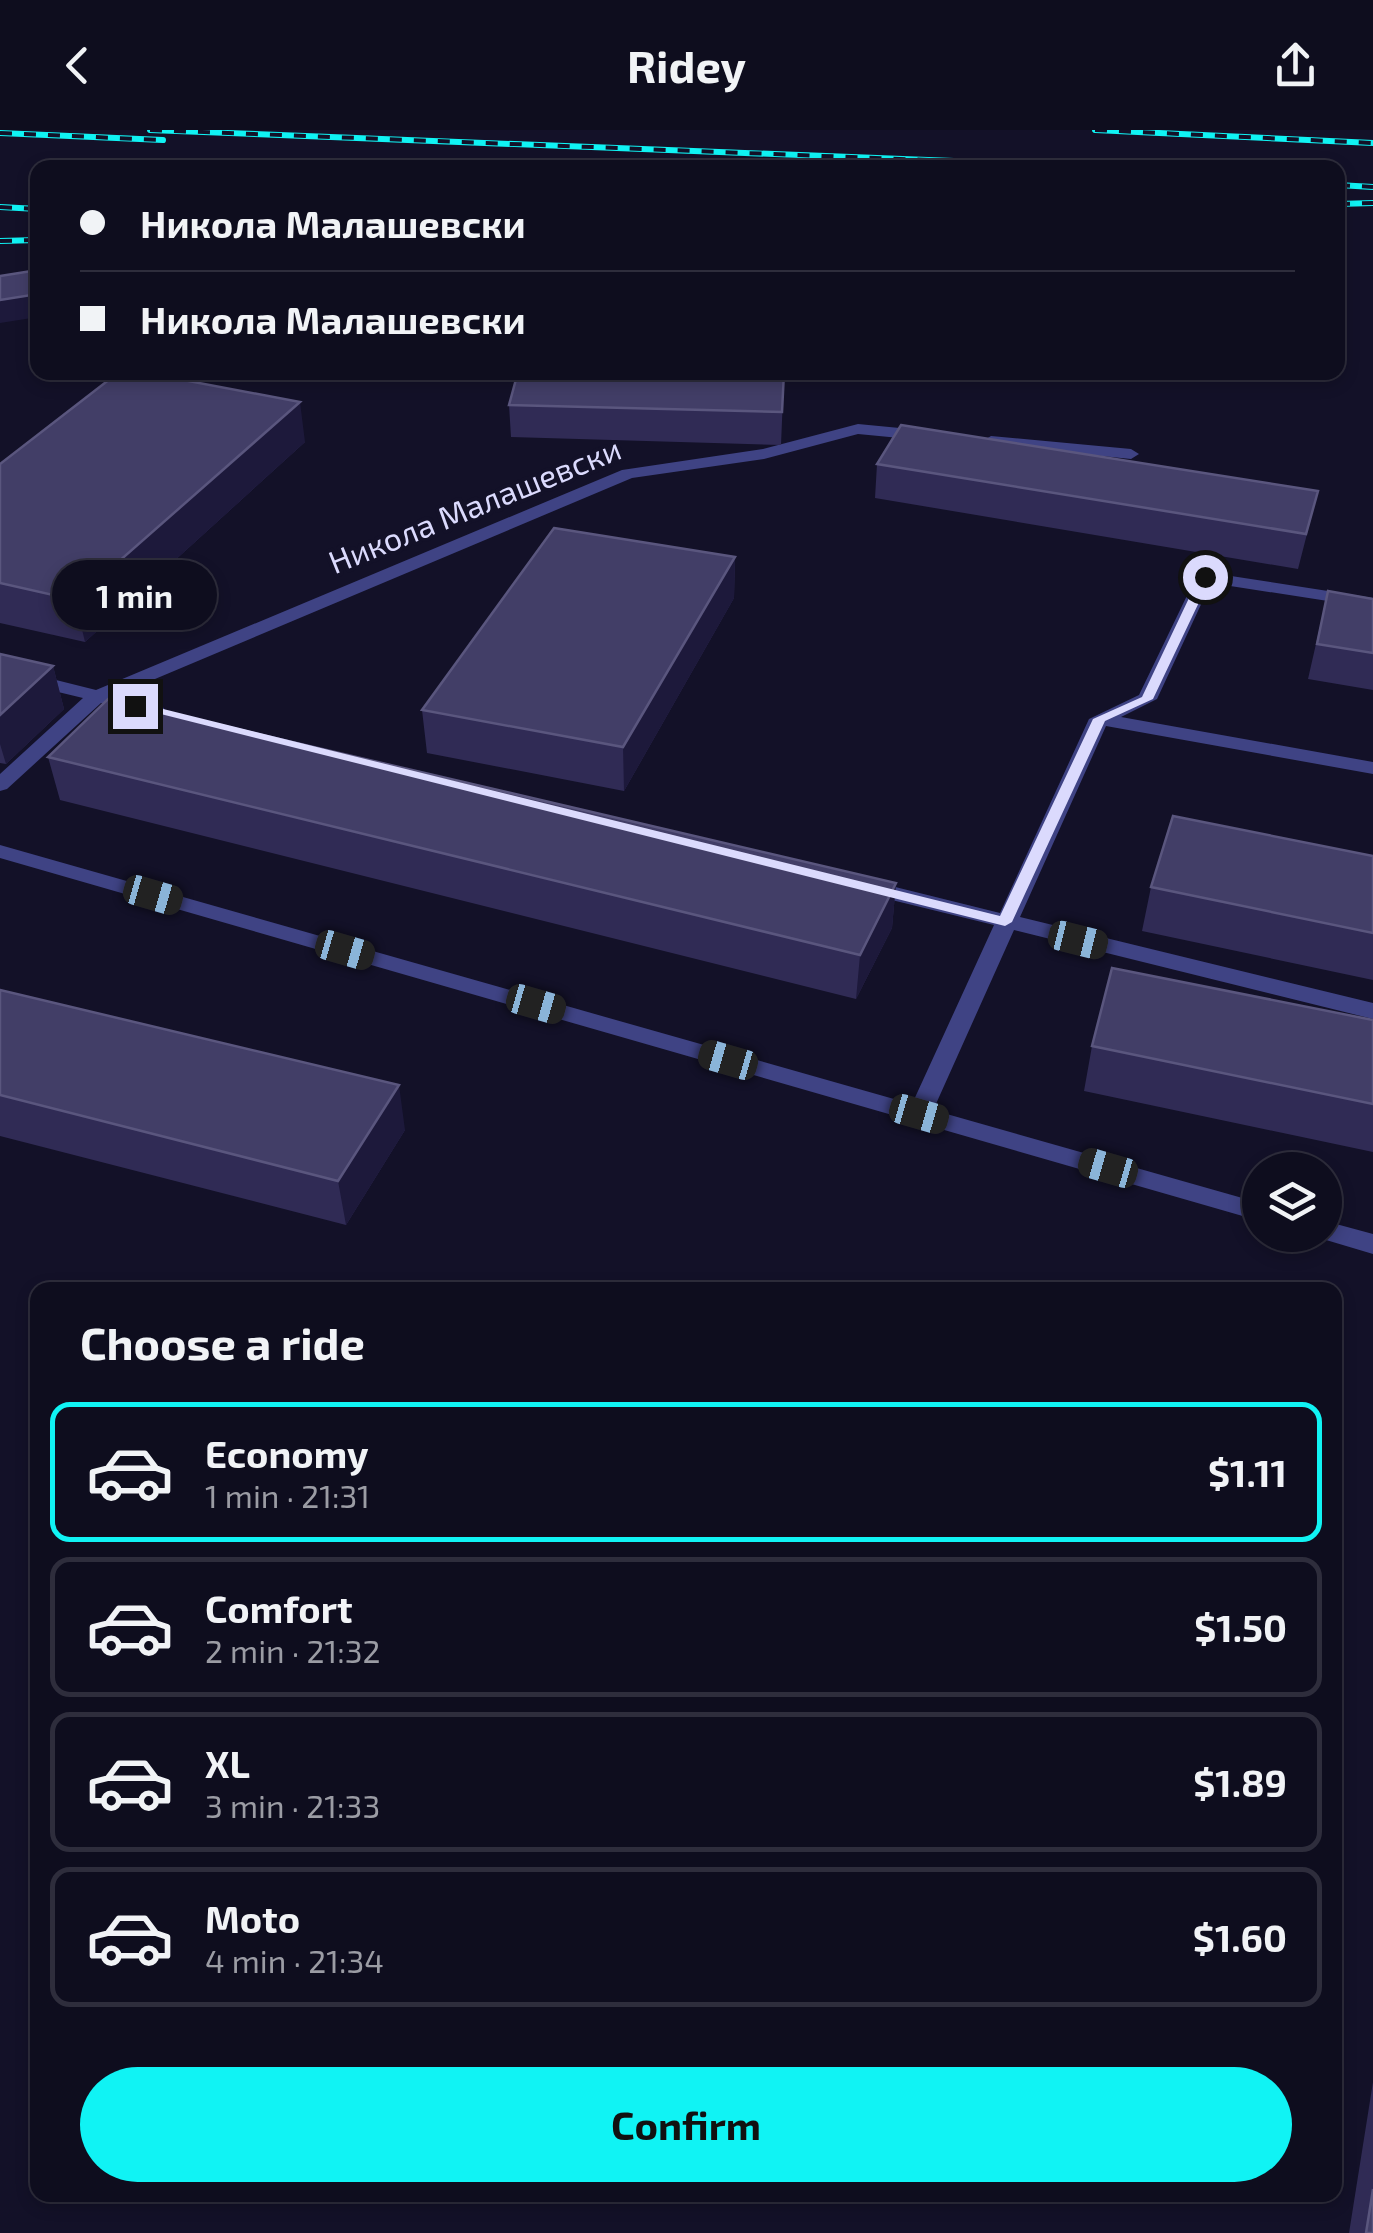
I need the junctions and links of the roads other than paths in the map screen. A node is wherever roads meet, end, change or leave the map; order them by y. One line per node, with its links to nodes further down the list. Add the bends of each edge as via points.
1 (955, 438): 6 (street, Никола Малашевски, via 858,429 764,454 628,474)
2 (974, 440): 3 (street)
3 (1130, 454)
4 (1373, 603): 8 (street, via 1205,577 1147,699)
5 (0, 672): 6 (street)
6 (97, 696): 7 (street); 10 (street, Никола Малашевски)
7 (174, 715)
8 (1100, 719): 9 (street); 13 (street)
9 (1373, 768)
10 (0, 785)
11 (0, 851): 15 (street)
12 (850, 883): 13 (street)
13 (1005, 922): 14 (street); 15 (street)
14 (1373, 1011)
15 (919, 1114): 16 (street)
16 (1242, 1207)
17 (1342, 1235): 18 (street)
18 (1373, 1244)

